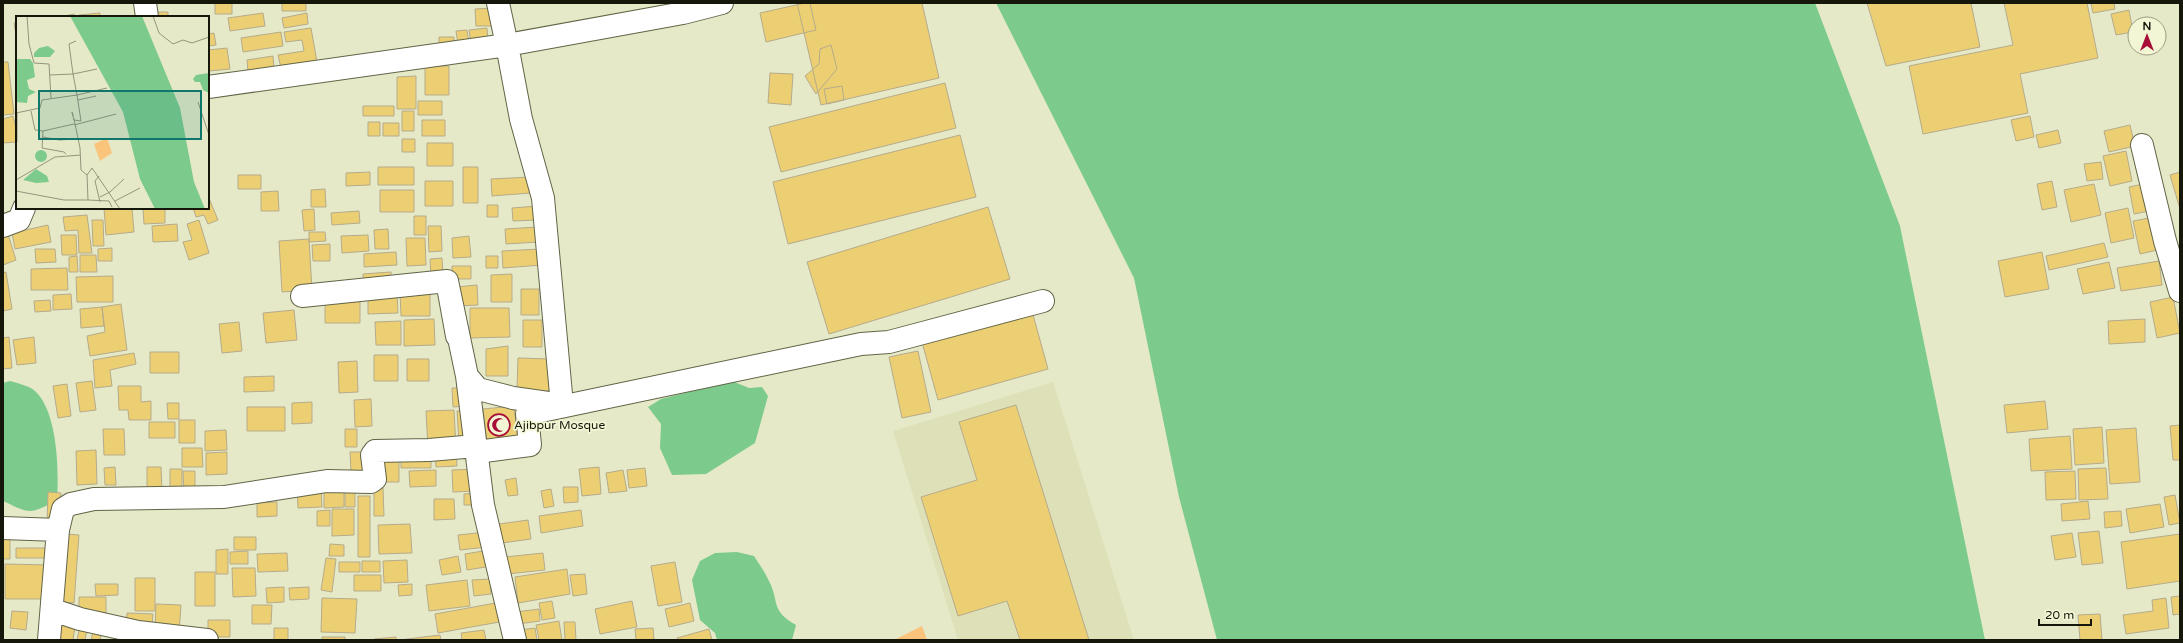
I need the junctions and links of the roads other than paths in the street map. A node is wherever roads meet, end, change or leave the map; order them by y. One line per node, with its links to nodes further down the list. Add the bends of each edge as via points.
1 (145, 3): 4 (street)
2 (498, 3): 5 (street)
3 (722, 3): 5 (street, via 683,13)
4 (147, 16)
5 (507, 45): 6 (street); 14 (street, via 521,119 543,198)
6 (209, 87)
7 (2142, 145): 10 (street)
8 (24, 209): 9 (street, via 19,220)
9 (3, 226)
10 (2180, 291)
11 (302, 296): 13 (street, via 447,281)
12 (1043, 301): 14 (street, via 889,342 861,344)
13 (467, 376): 14 (street, via 478,388 513,398); 15 (street)
14 (562, 405): 15 (street, via 527,414 530,445)
15 (476, 449): 17 (street, via 375,451 372,455 376,475 372,482 327,481 224,497 94,499 71,504 63,509); 21 (street, via 483,505)
16 (3, 528): 17 (street)
17 (58, 530): 18 (street)
18 (53, 610): 19 (street); 20 (street, via 138,632)
19 (49, 640)
20 (207, 640)
21 (515, 640)

